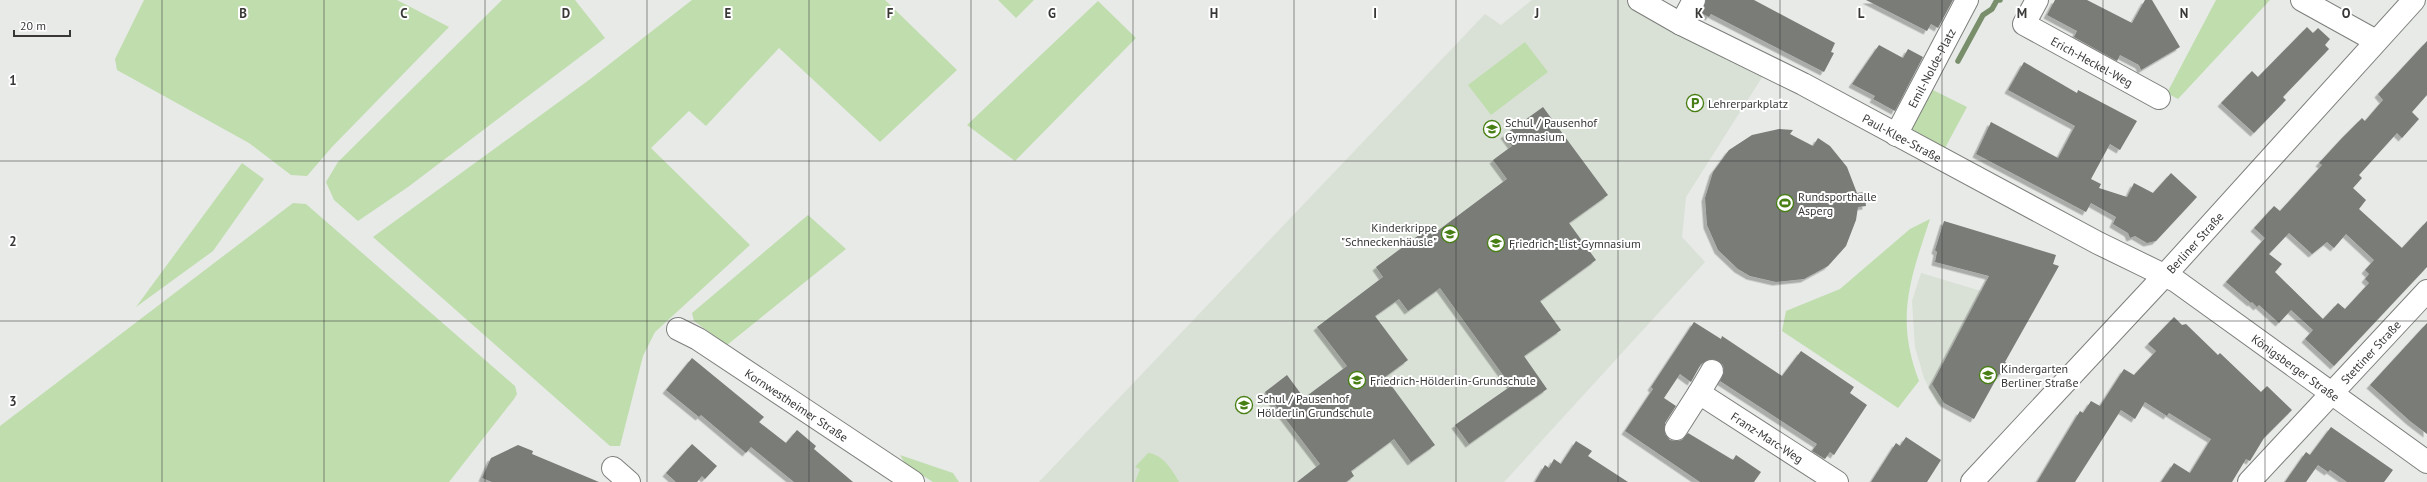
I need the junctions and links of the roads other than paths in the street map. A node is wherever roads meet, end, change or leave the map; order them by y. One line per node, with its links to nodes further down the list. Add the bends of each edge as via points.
1 (1639, 0): 7 (street, Paul-Klee-Straße)
2 (1694, 0): 7 (street)
3 (1967, 0): 10 (street, Emil-Nolde-Platz)
4 (2037, 0): 9 (street, Erich-Heckel-Weg, via 2024,24)
5 (2302, 0): 8 (street)
6 (2414, 0): 8 (street, Berliner Straße)
7 (1681, 24): 10 (street, Paul-Klee-Straße, via 1803,84)
8 (2376, 41): 11 (street, Berliner Straße)
9 (2159, 98)
10 (1896, 135): 11 (street, Paul-Klee-Straße)
11 (2165, 275): 16 (street, Königsberger Straße); 23 (street, Berliner Straße)
12 (2427, 291): 16 (street, Stettiner Straße)
13 (678, 329): 21 (street, Kornwestheimer Straße, via 698,339)
14 (1712, 371): 15 (street)
15 (1699, 392): 17 (street); 22 (street, Franz-Marc-Weg)
16 (2333, 394): 18 (street, Königsberger Straße); 24 (street, Stettiner Straße)
17 (1676, 429)
18 (2427, 462)
19 (613, 468): 20 (street)
20 (629, 482)
21 (913, 482)
22 (1837, 482)
23 (1972, 482)
24 (2249, 482)

